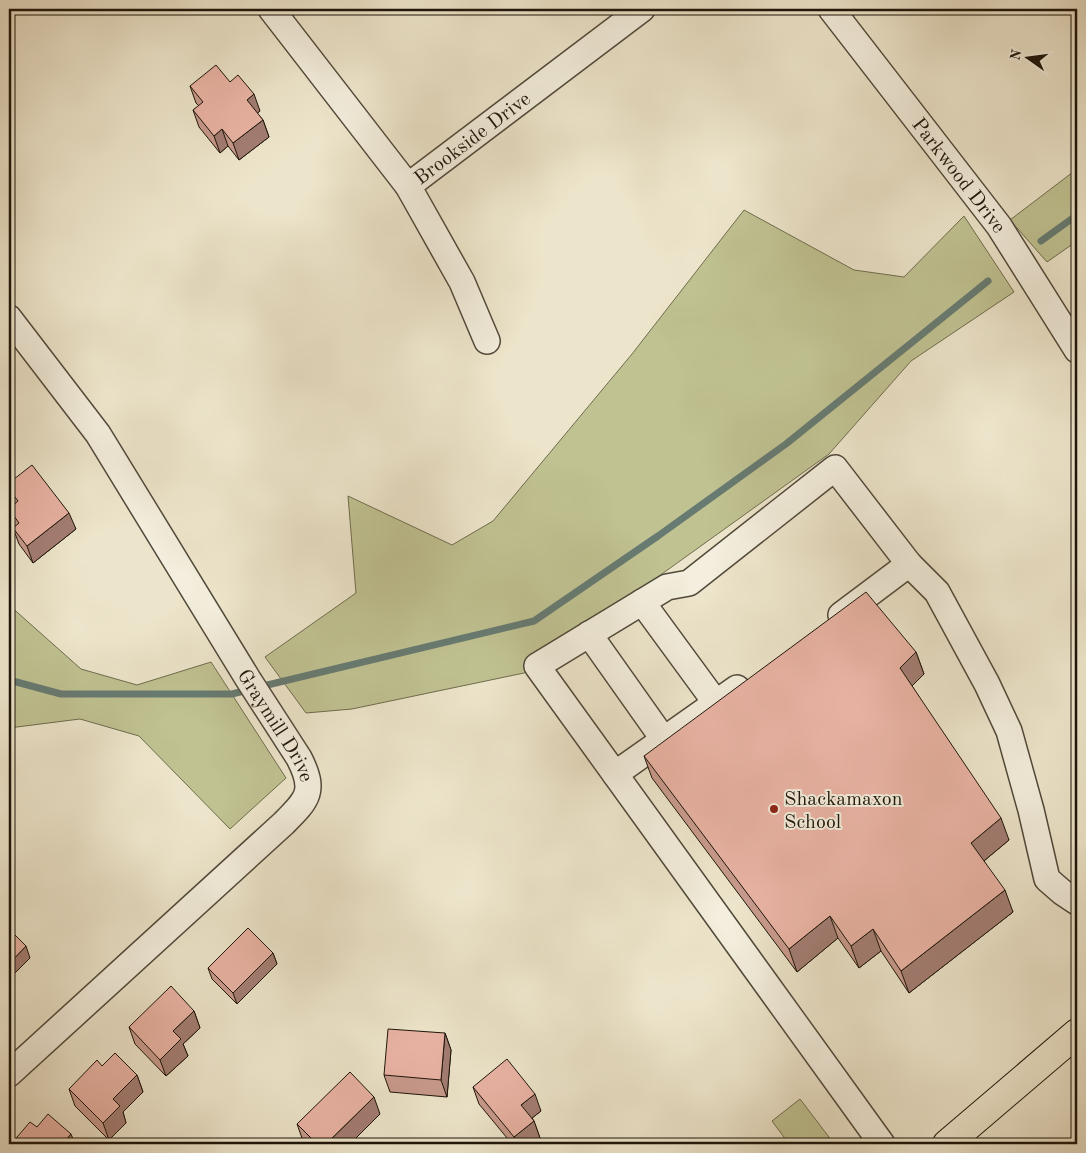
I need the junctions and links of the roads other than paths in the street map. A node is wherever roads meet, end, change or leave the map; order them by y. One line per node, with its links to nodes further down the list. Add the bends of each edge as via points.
1 (271, 9): 4 (street, Brookside Drive)
2 (642, 9): 4 (street, Brookside Drive)
3 (831, 9): 7 (street, Parkwood Drive, via 999,226)
4 (408, 186): 6 (street, via 462,282)
5 (9, 318): 18 (street, Graymill Drive, via 98,434 270,712 305,770 309,783 304,801 284,824)
6 (487, 342)
7 (1077, 350)
8 (909, 564): 9 (street, via 835,468 689,583 667,587); 10 (street); 16 (street, via 937,592 1009,731 1047,880)
9 (642, 602): 11 (street); 13 (street)
10 (824, 626)
11 (588, 634): 14 (street); 15 (street, via 537,666)
12 (757, 674): 13 (street)
13 (716, 703): 14 (street)
14 (664, 740): 15 (street)
15 (615, 774): 19 (street)
16 (1077, 902)
17 (1077, 1033): 20 (main road)
18 (9, 1074)
19 (882, 1144)
20 (947, 1144)

